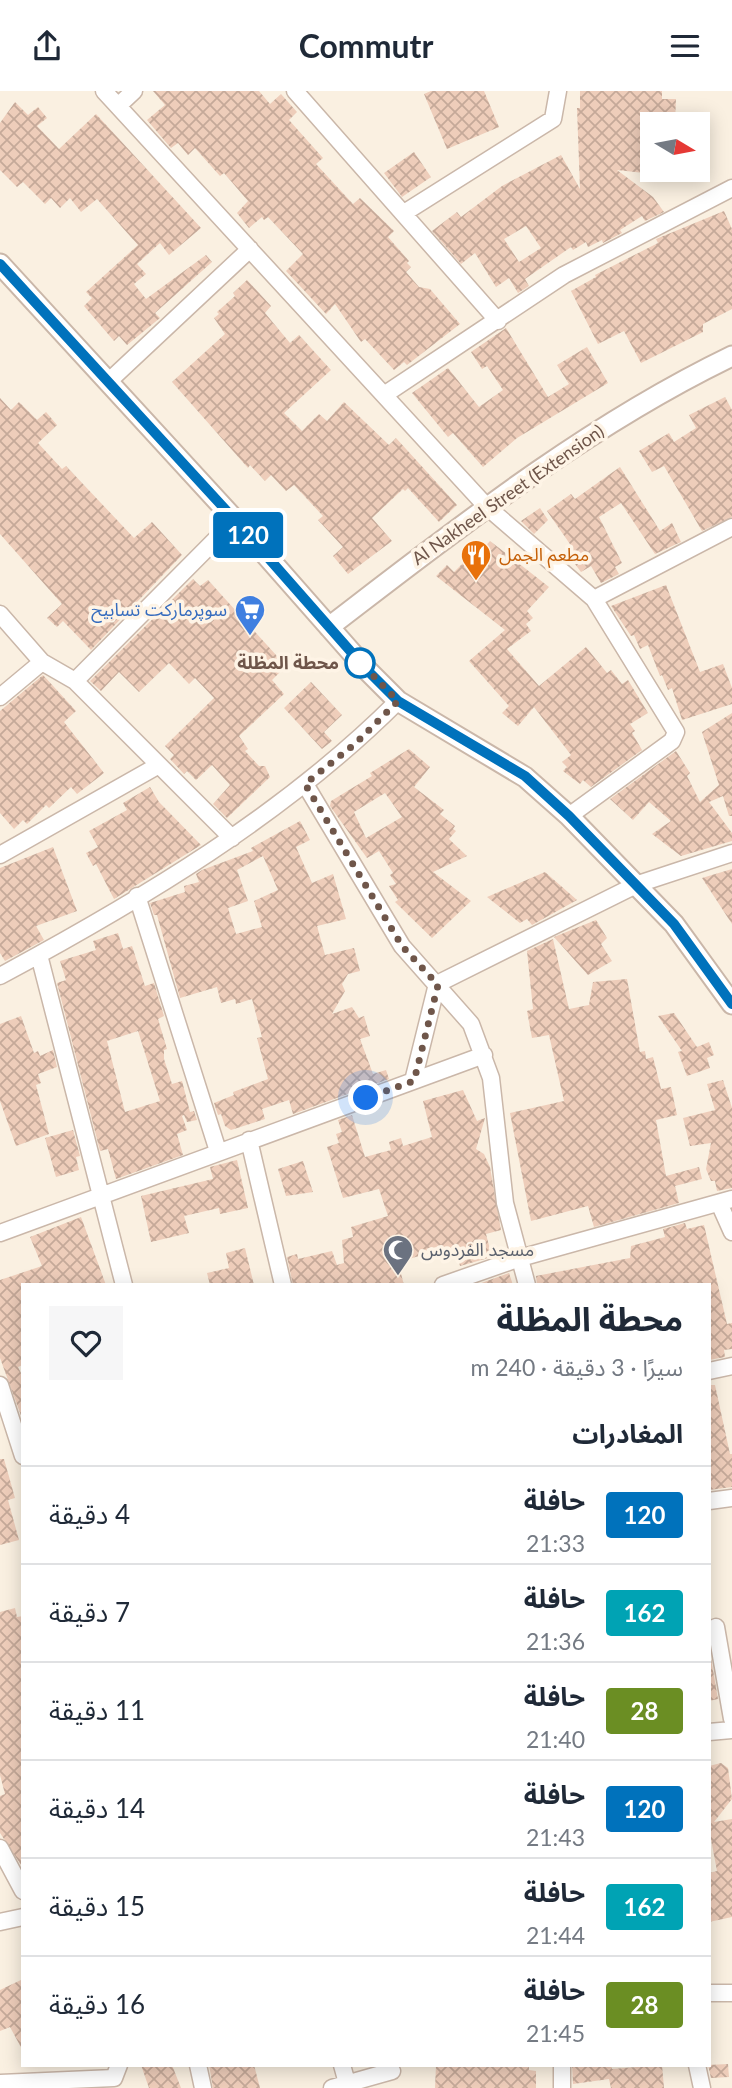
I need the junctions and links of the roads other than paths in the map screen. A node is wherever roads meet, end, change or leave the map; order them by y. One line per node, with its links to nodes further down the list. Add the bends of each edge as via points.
1 (103, 91): 5 (street)
2 (134, 91): 5 (street)
3 (295, 91): 7 (street)
4 (558, 91): 7 (street, via 553,119)
5 (118, 106): 8 (street)
6 (732, 188): 10 (street, via 564,275)
7 (404, 213): 10 (street)
8 (250, 249): 12 (street); 13 (street)
9 (1, 267): 12 (street)
10 (498, 321): 13 (street)
11 (732, 356): 14 (street, Al Nakheel Street (Extension), via 608,424)
12 (108, 382): 15 (street)
13 (384, 395): 14 (street)
14 (486, 506): 17 (street); 19 (street, Al Nakheel Street (Extension))
15 (235, 520): 19 (street); 21 (street)
16 (732, 527): 17 (street)
17 (594, 599): 26 (street, via 676,732 672,741)
18 (0, 614): 20 (street)
19 (328, 627): 23 (street)
20 (42, 662): 21 (street); 22 (street)
21 (75, 681): 24 (street)
22 (0, 697)
23 (398, 701): 25 (street); 26 (street, via 525,776)
24 (159, 765): 27 (street); 28 (street)
25 (305, 784): 27 (street); 34 (street, via 402,946)
26 (569, 816): 30 (street)
27 (232, 838): 31 (street)
28 (3, 848)
29 (732, 853): 30 (street)
30 (638, 884): 34 (street); 35 (street, via 688,941)
31 (137, 896): 32 (street); 39 (street)
32 (39, 955): 33 (street); 40 (street)
33 (0, 976)
34 (438, 985): 36 (street, via 471,1024); 37 (street)
35 (732, 1004)
36 (484, 1055): 37 (street); 44 (street, via 491,1078 505,1203)
37 (414, 1081): 38 (street)
38 (249, 1140): 39 (street); 46 (street)
39 (218, 1151): 40 (street)
40 (102, 1197): 43 (street); 45 (street)
41 (726, 1201): 42 (street); 44 (street)
42 (732, 1232)
43 (0, 1233)
44 (520, 1258): 47 (street); 48 (street)
45 (124, 1283)
46 (283, 1283)
47 (449, 1283)
48 (526, 1283)
49 (732, 1366): 50 (street)
50 (711, 1371)
51 (0, 1385): 52 (street)
52 (12, 1427): 53 (street)
53 (21, 1451)
54 (732, 1498): 55 (street)
55 (711, 1501)
56 (719, 1627): 57 (street)
57 (732, 1719)
58 (732, 1730): 59 (street)
59 (711, 1732)
60 (0, 1848): 61 (street)
61 (21, 1887)
62 (21, 1917): 63 (street)
63 (0, 1922)
64 (711, 1993): 65 (street)
65 (732, 1993)
66 (118, 2067): 72 (street, via 114,2078)
67 (198, 2067): 74 (street)
68 (342, 2067): 73 (street)
69 (562, 2067): 75 (street)
70 (697, 2067): 76 (street)
71 (392, 2075): 73 (street)
72 (0, 2083)
73 (340, 2086)
74 (203, 2088)
75 (562, 2088)
76 (702, 2088)

